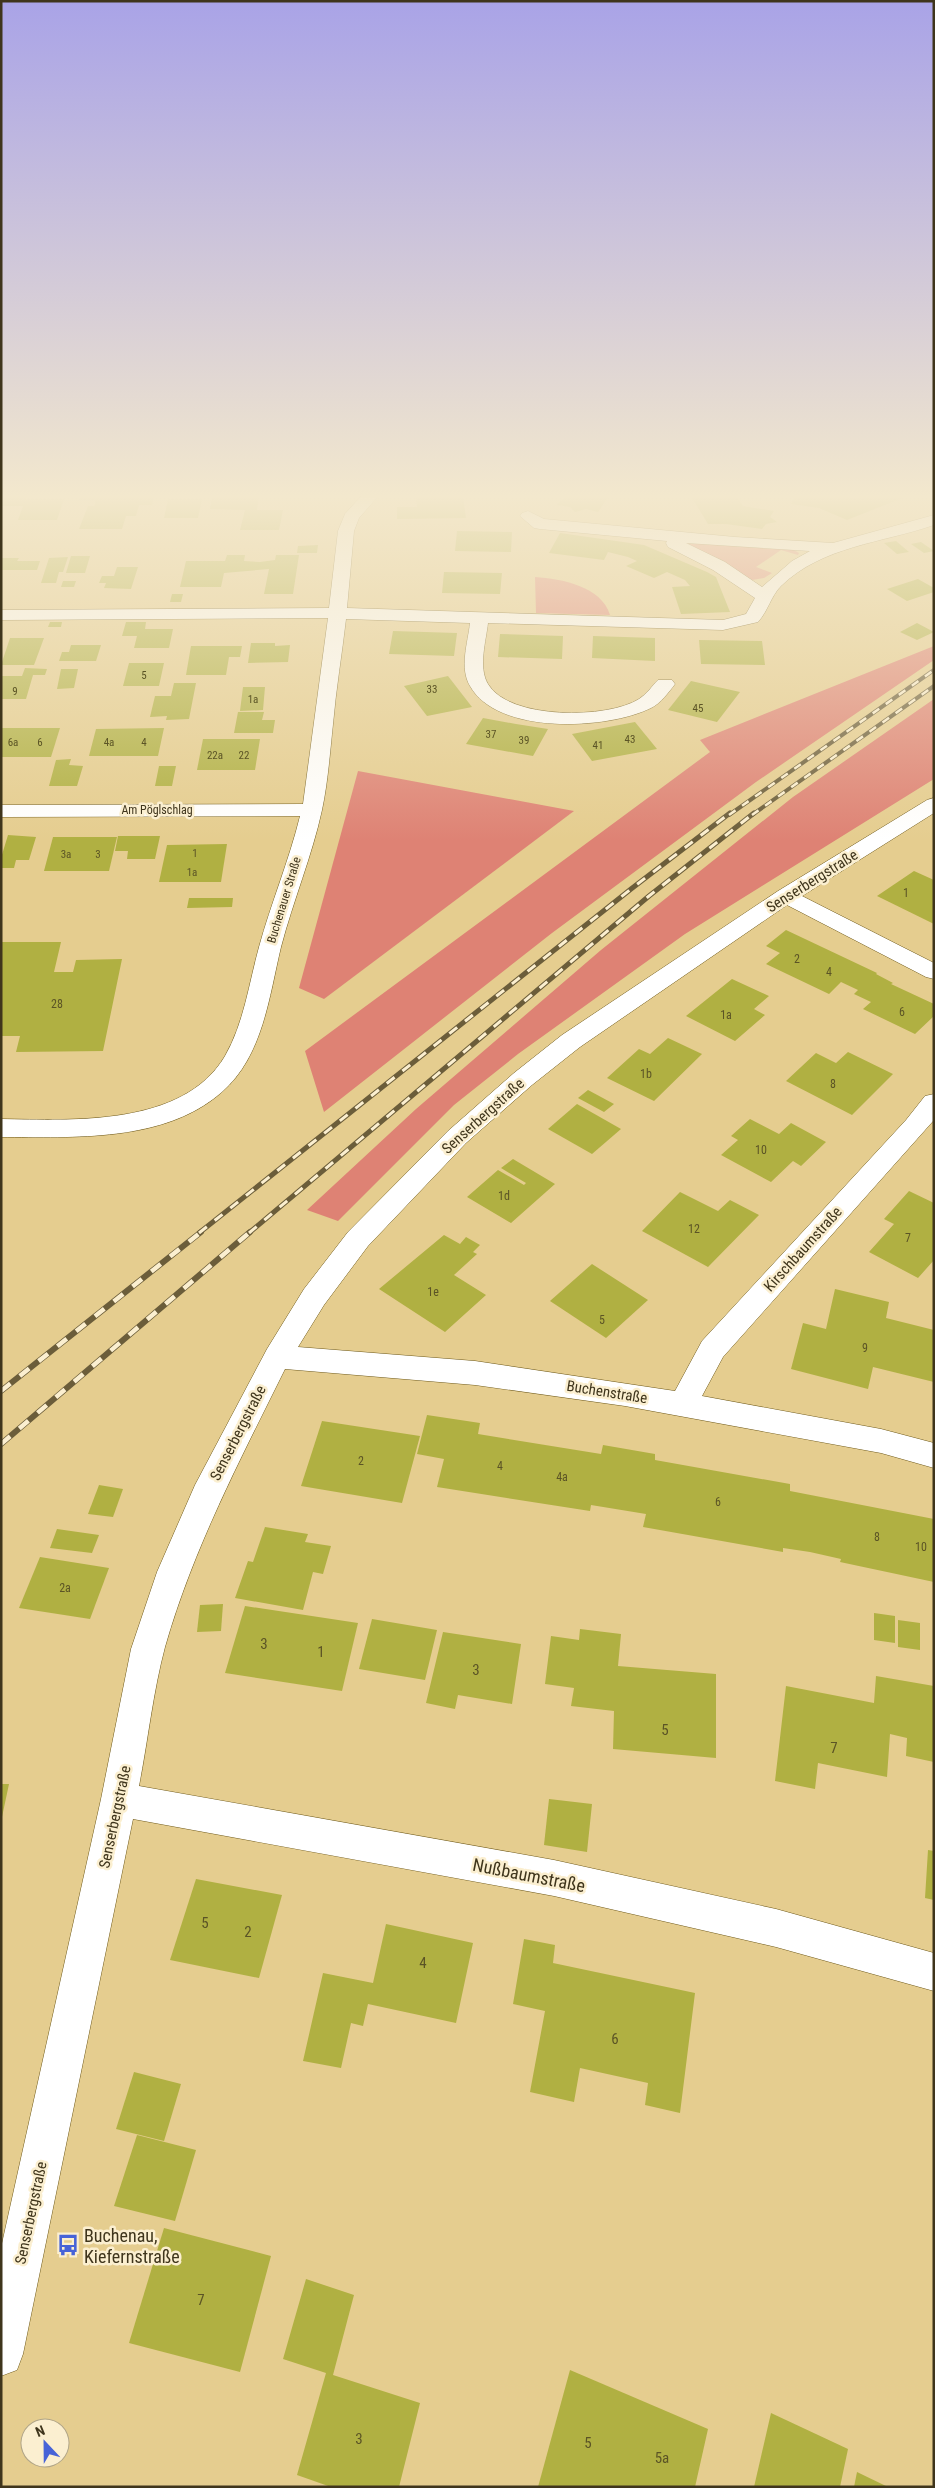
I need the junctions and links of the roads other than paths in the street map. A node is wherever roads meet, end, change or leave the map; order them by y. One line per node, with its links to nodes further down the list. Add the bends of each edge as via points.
1 (338, 609): 3 (street, Buchenauer Straße)
2 (757, 609): 5 (street, via 752,618 723,625)
3 (338, 613): 4 (street); 5 (street); 8 (street, Buchenauer Straße)
4 (1, 615)
5 (480, 619): 6 (street, via 476,678 486,696 503,708 554,718 583,718 636,707 653,697)
6 (665, 684)
7 (934, 804): 10 (street, Senserbergstraße)
8 (312, 810): 9 (street, Am Pöglschlag); 13 (street, Buchenauer Straße, via 244,1044 232,1066 213,1086 165,1113 133,1122 96,1127)
9 (1, 811)
10 (786, 896): 11 (street); 15 (street, Senserbergstraße, via 571,1041 457,1138 358,1239 314,1297)
11 (934, 972)
12 (934, 1102): 14 (street, Kirschbaumstraße)
13 (1, 1128)
14 (924, 1128): 16 (street, Kirschbaumstraße, via 712,1349)
15 (277, 1357): 16 (street, Buchenstraße, via 475,1373); 18 (street, Senserbergstraße, via 211,1485 173,1572 148,1649)
16 (683, 1404): 17 (street, Buchenstraße, via 881,1441)
17 (934, 1456)
18 (119, 1799): 19 (street, Nußbaumstraße, via 554,1878 776,1928); 20 (street, Senserbergstraße)
19 (934, 1972)
20 (1, 2354)

